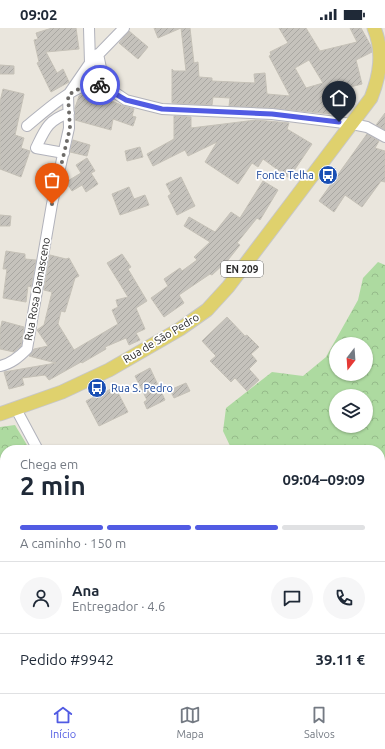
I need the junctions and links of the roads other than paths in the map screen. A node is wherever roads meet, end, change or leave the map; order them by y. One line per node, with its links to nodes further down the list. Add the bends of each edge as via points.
1 (89, 28): 5 (street)
2 (124, 28): 4 (street)
3 (374, 28): 9 (main road, Rua de São Pedro / EN 209, via 381,54 376,85 371,98)
4 (98, 54): 5 (street); 6 (street, via 102,73)
5 (90, 63): 7 (street)
6 (111, 90): 7 (street, via 100,85 88,84); 9 (street, via 126,100 162,109 272,114)
7 (68, 95): 8 (street, Rua Rosa Damasceno); 10 (street)
8 (69, 113): 12 (street, Rua Rosa Damasceno, via 70,128); 12 (street, via 55,118 43,133 36,148)
9 (352, 124): 11 (street, via 367,127); 14 (main road, Rua de São Pedro / EN 209, via 232,282 207,310 180,329 109,370 62,392)
10 (27, 126)
11 (385, 137)
12 (64, 153): 13 (street, Rua Rosa Damasceno, via 52,204 27,348 7,365)
13 (0, 366)
14 (16, 408): 15 (main road, Rua de São Pedro / EN 209); 16 (street)
15 (0, 414)
16 (35, 445)

